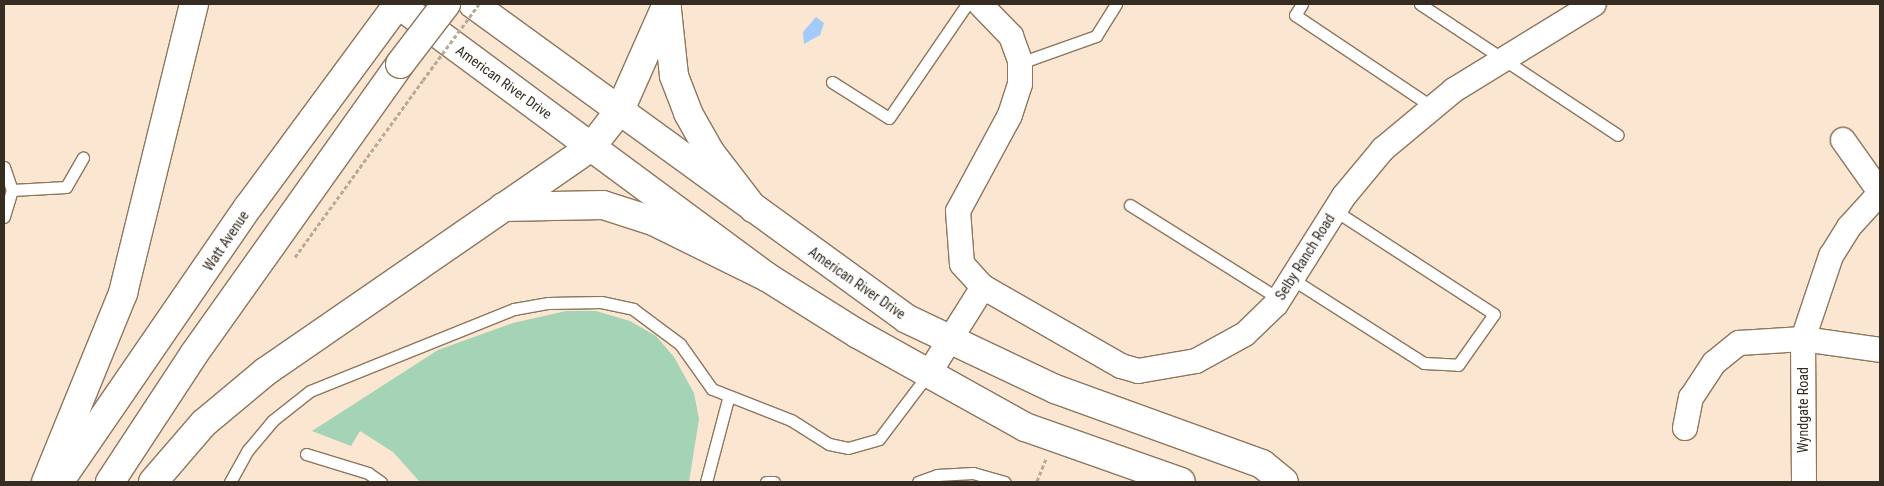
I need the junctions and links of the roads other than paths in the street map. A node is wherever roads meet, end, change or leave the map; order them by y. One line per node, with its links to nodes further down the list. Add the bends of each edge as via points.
1 (194, 4): 39 (main road, via 123,293)
2 (398, 4): 19 (main road, American River Drive); 40 (main road, Watt Avenue, via 250,206)
3 (446, 4): 41 (main road, bridge, via 194,354)
4 (473, 4): 16 (main road, American River Drive)
5 (967, 4): 14 (lane, via 889,118)
6 (980, 4): 13 (street, Selby Ranch Road, via 1003,24)
7 (1116, 4): 13 (lane, via 1096,36)
8 (1302, 4): 15 (lane, via 1295,15)
9 (1420, 4): 12 (lane)
10 (1594, 4): 12 (street, Selby Ranch Road)
11 (667, 5): 16 (main road); 26 (main road, via 674,76 688,113 710,152)
12 (1503, 60): 15 (street, Selby Ranch Road); 17 (lane)
13 (1020, 64): 30 (street, Selby Ranch Road, via 1020,84 1010,115 958,211 962,264)
14 (832, 82)
15 (1431, 106): 27 (street, Selby Ranch Road, via 1383,149)
16 (620, 110): 19 (main road); 26 (main road, American River Drive)
17 (1618, 135)
18 (1843, 140): 23 (street, Wyndgate Road)
19 (592, 146): 25 (main road); 29 (main road, American River Drive)
20 (84, 157): 22 (lane, via 66,187)
21 (4, 167): 22 (lane)
22 (12, 190): 28 (lane)
23 (1880, 192): 32 (street, Wyndgate Road, via 1848,227 1831,256)
24 (1130, 205): 31 (lane)
25 (502, 207): 29 (main road, via 603,205 653,221); 42 (main road, via 265,372 204,423)
26 (753, 208): 33 (main road, American River Drive, via 889,309)
27 (1334, 210): 31 (street, Selby Ranch Road); 31 (lane, via 1494,314 1458,365 1424,363)
28 (4, 217)
29 (767, 277): 35 (main road, American River Drive)
30 (983, 287): 31 (street, Selby Ranch Road, via 1121,366 1138,371 1182,366 1224,348 1245,334); 33 (street)
31 (1285, 289)
32 (1803, 339): 34 (street); 37 (street, via 1739,343 1714,363 1691,398); 52 (street, Wyndgate Road)
33 (950, 341): 35 (street); 51 (main road, American River Drive, via 1055,389 1262,464)
34 (1880, 350)
35 (929, 373): 36 (lane, via 879,439 848,448 829,444 757,405); 50 (main road, American River Drive, via 1025,427)
36 (728, 399): 43 (lane, via 712,389 680,344 633,309 601,302 548,303 514,309 310,391 272,421 248,450); 45 (lane)
37 (1685, 428)
38 (306, 454): 44 (lane, via 368,473)
39 (46, 482)
40 (59, 482)
41 (110, 482)
42 (153, 482)
43 (230, 482)
44 (381, 482)
45 (706, 482)
46 (766, 482): 47 (lane)
47 (774, 482)
48 (918, 482): 49 (lane, via 937,475 973,473)
49 (1005, 482)
50 (1182, 482)
51 (1284, 482)
52 (1804, 482)

